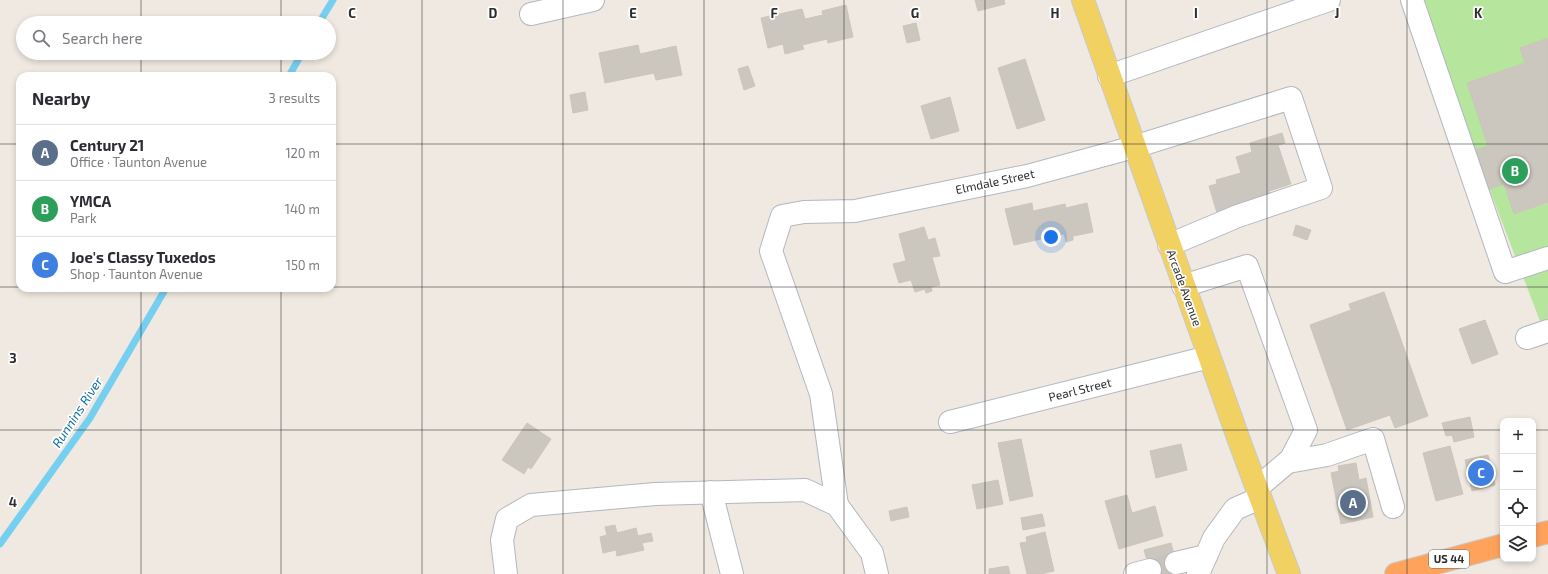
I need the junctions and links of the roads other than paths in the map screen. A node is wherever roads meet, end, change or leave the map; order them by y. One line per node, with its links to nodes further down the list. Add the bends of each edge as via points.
1 (593, 0): 5 (street)
2 (1083, 0): 6 (main road, Arcade Avenue)
3 (1329, 0): 6 (street)
4 (1412, 0): 9 (street, via 1505,272)
5 (531, 14)
6 (1109, 76): 7 (main road, Arcade Avenue)
7 (1134, 147): 8 (main road, Arcade Avenue); 8 (street, Elmdale Street, via 1292,98 1321,188 1238,216); 18 (street, Elmdale Street, via 1027,176 855,211 804,212 782,216 771,252 821,394)
8 (1169, 245): 10 (main road, Arcade Avenue)
9 (1548, 258)
10 (1183, 286): 13 (main road, Arcade Avenue); 15 (street, via 1247,266 1306,430)
11 (1548, 331): 12 (street)
12 (1527, 338)
13 (1209, 357): 14 (street, Pearl Street); 17 (main road, Arcade Avenue)
14 (950, 422)
15 (1288, 462): 17 (street); 19 (street, via 1327,455 1373,439)
16 (711, 492): 18 (street, via 805,490); 25 (street, via 655,494 531,505 507,519 502,540); 26 (street)
17 (1258, 493): 24 (street, via 1235,509 1214,538); 28 (main road, Arcade Avenue)
18 (837, 505): 27 (street, via 872,553)
19 (1393, 507)
20 (1548, 532): 21 (highway)
21 (1536, 535)
22 (1500, 546): 29 (highway, US 44)
23 (1176, 563): 24 (street)
24 (1202, 565)
25 (506, 574)
26 (732, 574)
27 (877, 574)
28 (1289, 574)
29 (1396, 574)

